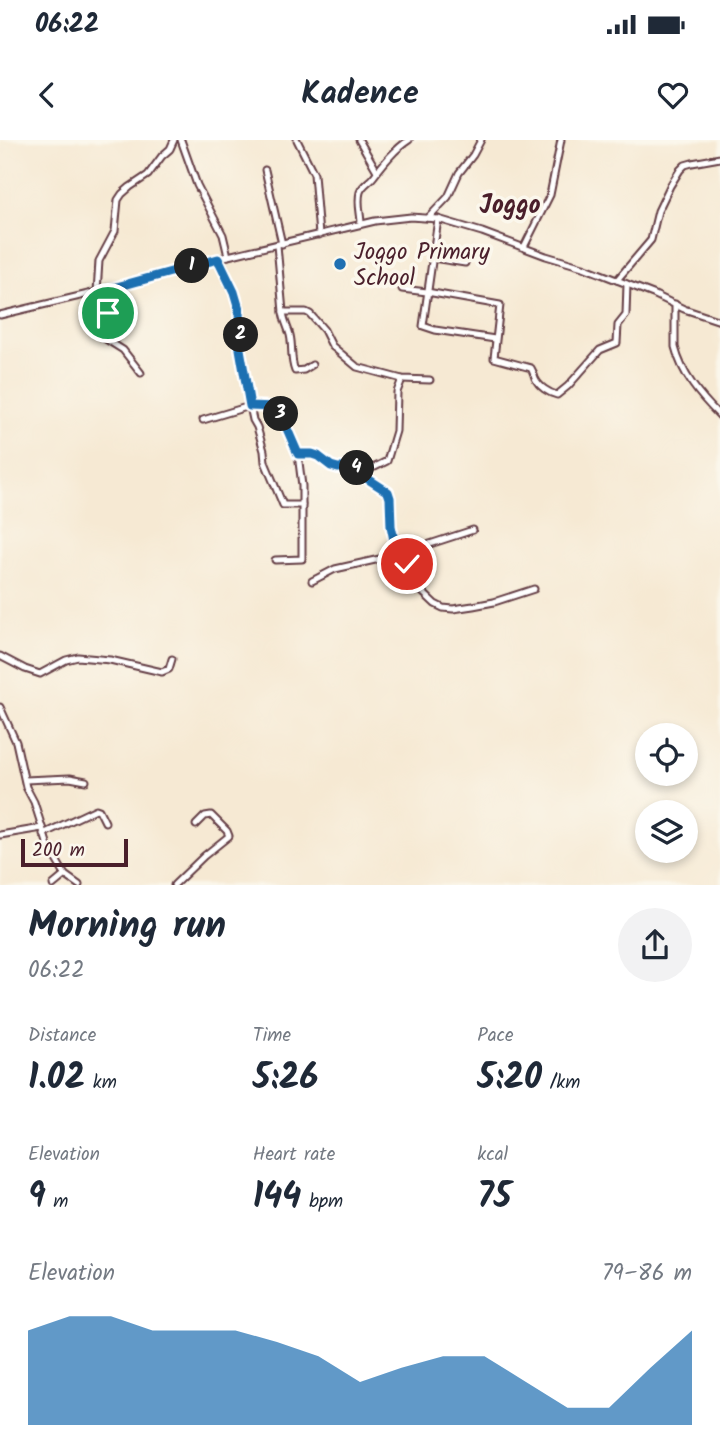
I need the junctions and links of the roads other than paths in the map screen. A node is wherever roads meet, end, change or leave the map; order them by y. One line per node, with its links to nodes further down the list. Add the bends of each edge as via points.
1 (174, 140): 25 (street, via 148,175 119,197 115,231 99,261)
2 (181, 140): 17 (street)
3 (297, 140): 14 (street, via 314,174)
4 (359, 140): 10 (street)
5 (408, 140): 10 (street)
6 (481, 140): 11 (street, via 448,197)
7 (561, 140): 16 (street, via 550,195)
8 (720, 158): 21 (street, via 680,170 658,211 650,240)
9 (265, 170): 15 (street)
10 (377, 171): 13 (street, via 360,192)
11 (428, 218): 12 (street); 13 (street)
12 (438, 219): 16 (street); 18 (street)
13 (360, 225): 14 (street)
14 (319, 235): 15 (street)
15 (279, 244): 17 (street); 28 (street)
16 (524, 247): 21 (street)
17 (229, 256): 19 (street)
18 (433, 258): 20 (street); 26 (street)
19 (218, 259): 23 (street); 36 (street, via 239,309 240,349)
20 (465, 263)
21 (617, 280): 22 (street)
22 (627, 285): 27 (street); 31 (street, via 626,315 618,325 617,343 600,350 557,395 538,382 533,369 494,358)
23 (113, 288): 25 (street); 33 (street, via 102,335)
24 (402, 289): 26 (street)
25 (97, 292): 29 (street)
26 (427, 292): 31 (street, via 423,326); 31 (street, via 500,305)
27 (675, 304): 30 (street); 37 (street, via 676,354 691,383)
28 (283, 312): 32 (street, via 295,371); 34 (street, via 310,314 332,346 357,367)
29 (0, 315)
30 (720, 321)
31 (495, 339)
32 (312, 365)
33 (141, 373)
34 (402, 379): 35 (street); 40 (street, via 387,461)
35 (430, 380)
36 (250, 406): 38 (street); 39 (street, via 278,408); 41 (street, via 283,505)
37 (720, 416)
38 (203, 421)
39 (298, 454): 40 (street, via 318,456 338,468); 41 (street)
40 (359, 468): 43 (street, via 388,492)
41 (302, 505): 44 (street, via 303,559)
42 (473, 530): 43 (street)
43 (398, 554): 45 (street, via 335,569); 46 (street, via 415,586 443,608 494,602)
44 (275, 560)
45 (312, 581)
46 (534, 589)
47 (0, 656): 48 (street, via 40,674 72,657 162,672 169,669)
48 (172, 659)
49 (0, 708): 50 (street, via 18,746)
50 (24, 780): 51 (street); 54 (street)
51 (86, 780)
52 (105, 822): 54 (street, via 97,809)
53 (196, 825): 59 (street, via 211,815 229,836)
54 (42, 831): 55 (street); 56 (street)
55 (0, 835)
56 (65, 875): 57 (street); 58 (street)
57 (53, 885)
58 (79, 885)
59 (174, 885)

